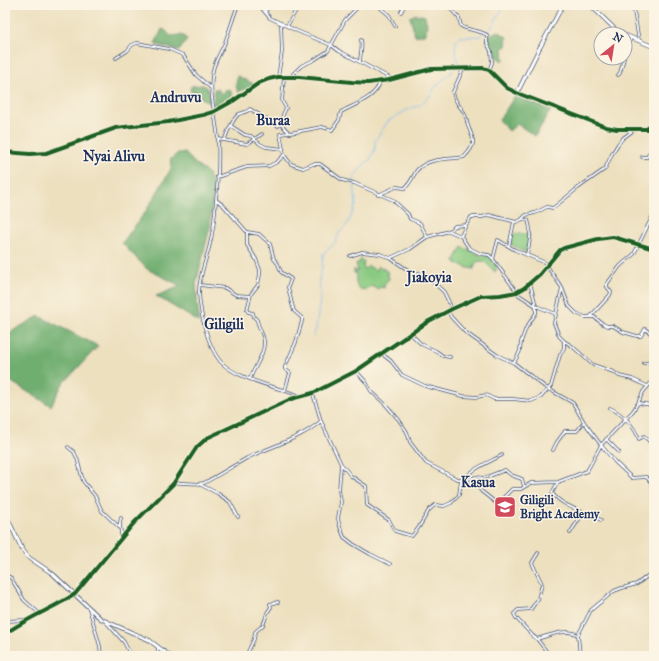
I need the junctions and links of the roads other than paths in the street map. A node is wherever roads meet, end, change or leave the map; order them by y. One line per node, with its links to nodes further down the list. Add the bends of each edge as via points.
1 (238, 5): 36 (street, via 214,66)
2 (259, 5): 14 (street)
3 (270, 5): 14 (street)
4 (360, 5): 23 (street, via 347,18)
5 (377, 5): 18 (street, via 389,15)
6 (403, 5): 15 (street)
7 (447, 5): 13 (street)
8 (452, 5): 13 (street)
9 (563, 5): 37 (street)
10 (590, 5): 19 (street)
11 (633, 5): 22 (street)
12 (292, 6): 17 (street, via 295,12)
13 (452, 8): 29 (street, via 467,30 473,29 487,35 492,63)
14 (265, 12): 16 (street, via 270,18)
15 (400, 12)
16 (281, 23): 17 (street); 31 (street, via 282,48)
17 (288, 26): 23 (street)
18 (395, 26)
19 (612, 26)
20 (633, 39): 22 (street)
21 (361, 40): 26 (street)
22 (639, 41): 24 (street)
23 (331, 45): 26 (street); 33 (street, via 326,53 300,66)
24 (654, 47)
25 (116, 58): 36 (street, via 137,43 169,49 183,55 194,73)
26 (360, 62): 34 (street)
27 (622, 66): 30 (street)
28 (463, 69): 29 (street); 34 (street, via 431,69); 54 (street, via 453,92 456,102 464,111 474,138 467,154 464,157 445,158 421,167 405,188 394,188)
29 (489, 70): 37 (street, via 507,88)
30 (618, 75)
31 (278, 77): 32 (street); 38 (street, via 259,83)
32 (284, 77): 33 (street); 40 (street, via 282,101 286,108)
33 (290, 77): 35 (street, via 368,83)
34 (392, 78): 35 (street)
35 (380, 81): 43 (street, via 372,94 341,112 332,130 322,127)
36 (211, 89): 38 (street)
37 (517, 93): 42 (street, via 606,127)
38 (213, 112): 45 (street); 49 (street, via 168,122 116,128 46,153)
39 (654, 114): 42 (street, via 648,129)
40 (281, 124): 41 (street, via 279,126 251,109 237,116 232,121); 43 (street)
41 (232, 126): 46 (street); 47 (street)
42 (635, 129): 57 (street, via 618,144 602,171 553,208 547,207)
43 (290, 133): 48 (street, via 280,134)
44 (262, 134): 47 (street)
45 (218, 139): 46 (street); 53 (street)
46 (225, 140): 47 (street, via 247,144)
47 (255, 140): 48 (street, via 268,148)
48 (283, 149): 51 (street)
49 (5, 152)
50 (654, 152): 52 (street)
51 (284, 154): 53 (street, via 278,162 269,166 247,167); 54 (street, via 291,164 303,168 320,164 342,180)
52 (642, 157)
53 (217, 177): 55 (street)
54 (378, 194): 63 (street, via 393,200 410,219 420,223)
55 (216, 200): 61 (street); 73 (street, via 211,238)
56 (654, 213): 64 (street)
57 (522, 219): 58 (street); 67 (street, via 529,222)
58 (514, 222): 59 (street, via 488,215 471,217); 65 (street)
59 (466, 225): 60 (street, via 455,226); 62 (street)
60 (449, 231): 62 (street); 63 (street)
61 (247, 232): 76 (street, via 247,244 260,270 258,285); 94 (street, via 259,234 270,244 281,272 291,280 288,286 293,309 302,318 296,342 285,367 290,373)
62 (461, 236): 70 (street, via 469,248)
63 (427, 237): 69 (street, via 410,249)
64 (639, 245): 66 (street); 71 (street, via 620,238 604,237 560,250); 81 (street, via 607,284 610,295)
65 (510, 246): 67 (street); 70 (street, via 497,240)
66 (654, 248)
67 (527, 254): 71 (street)
68 (350, 256): 69 (street, via 367,252)
69 (390, 258): 78 (street, via 411,272 426,275 444,292)
70 (493, 258): 75 (street)
71 (548, 265): 72 (street); 74 (street)
72 (530, 283): 75 (street); 77 (street)
73 (200, 285): 76 (street, via 225,288 236,295); 91 (street, via 201,309 211,345 219,360 230,370)
74 (562, 288): 80 (street); 81 (street, via 568,306 582,316)
75 (517, 292): 77 (street); 78 (street, via 481,296)
76 (250, 296): 91 (street, via 246,310 257,320 264,342)
77 (536, 306): 80 (street); 88 (street, via 535,315 526,328)
78 (452, 308): 79 (street)
79 (448, 311): 82 (street); 88 (street, via 465,332 497,355)
80 (556, 314): 84 (street, via 554,325)
81 (590, 317): 83 (street, via 626,333 639,336 645,329)
82 (411, 334): 85 (street); 86 (street, via 420,344)
83 (654, 336)
84 (564, 341): 93 (street, via 597,367); 95 (street, via 564,348)
85 (382, 354): 90 (street); 95 (street, via 407,378 458,395 486,395 494,399 513,398 531,402 541,398)
86 (450, 357)
87 (654, 362): 89 (street)
88 (514, 363): 95 (street)
89 (644, 363)
90 (356, 371): 96 (street); 112 (street, via 399,420 423,460)
91 (250, 379): 94 (street)
92 (654, 380): 93 (street)
93 (647, 386): 98 (street)
94 (285, 390): 97 (street)
95 (549, 390): 103 (street, via 573,403)
96 (313, 393): 97 (street); 102 (street)
97 (300, 396): 115 (street, via 206,438 197,447)
98 (638, 403): 99 (street); 101 (street)
99 (652, 405)
100 (610, 408): 101 (street)
101 (626, 418): 104 (street); 106 (street, via 639,439 644,436)
102 (321, 421): 111 (street); 116 (street)
103 (584, 422): 105 (street); 108 (street, via 577,431 565,431)
104 (606, 439): 105 (street); 109 (street)
105 (601, 445): 113 (street, via 587,471); 117 (street, via 614,462 630,476 646,477)
106 (654, 446)
107 (68, 447): 126 (street, via 76,454 82,479 102,510)
108 (553, 450)
109 (619, 452)
110 (502, 455): 112 (street)
111 (341, 464): 112 (street, via 351,476 366,486 368,506 389,520 395,531 412,536 431,507 450,504 459,495); 130 (street, via 341,502 338,518 344,537)
112 (463, 480): 118 (street, via 484,478 505,470 522,479); 118 (street, via 477,485 498,503 511,490)
113 (558, 482): 118 (street, via 531,483); 122 (street, via 553,494)
114 (654, 482): 117 (street)
115 (173, 484): 116 (street); 128 (street)
116 (199, 484): 123 (street, via 217,492 230,502)
117 (653, 485): 119 (street)
118 (524, 486)
119 (654, 500): 120 (street)
120 (654, 511)
121 (5, 513): 133 (street, via 28,557 53,574)
122 (583, 513): 125 (street); 127 (street)
123 (238, 517)
124 (121, 518): 126 (street)
125 (601, 520)
126 (119, 526): 128 (street)
127 (570, 533)
128 (121, 538): 133 (street)
129 (538, 553): 142 (street, via 532,563 542,584 539,595 531,609 518,610 514,614)
130 (390, 564)
131 (654, 571): 141 (street, via 637,584 618,589 601,601 589,613)
132 (5, 574): 136 (street, via 11,578 24,600)
133 (75, 594): 135 (street); 136 (street)
134 (278, 602): 148 (street, via 270,604 265,620 256,632)
135 (89, 608): 139 (street); 144 (street)
136 (40, 614): 137 (street)
137 (27, 620): 138 (street); 140 (street)
138 (5, 621)
139 (105, 621): 143 (street, via 149,640); 145 (street, via 124,642)
140 (5, 634)
141 (578, 635): 142 (street, via 562,632); 150 (street)
142 (537, 639): 149 (street)
143 (158, 647): 146 (street); 147 (street)
144 (101, 656)
145 (131, 656)
146 (157, 656)
147 (170, 656)
148 (246, 656)
149 (550, 656)
150 (580, 656)

